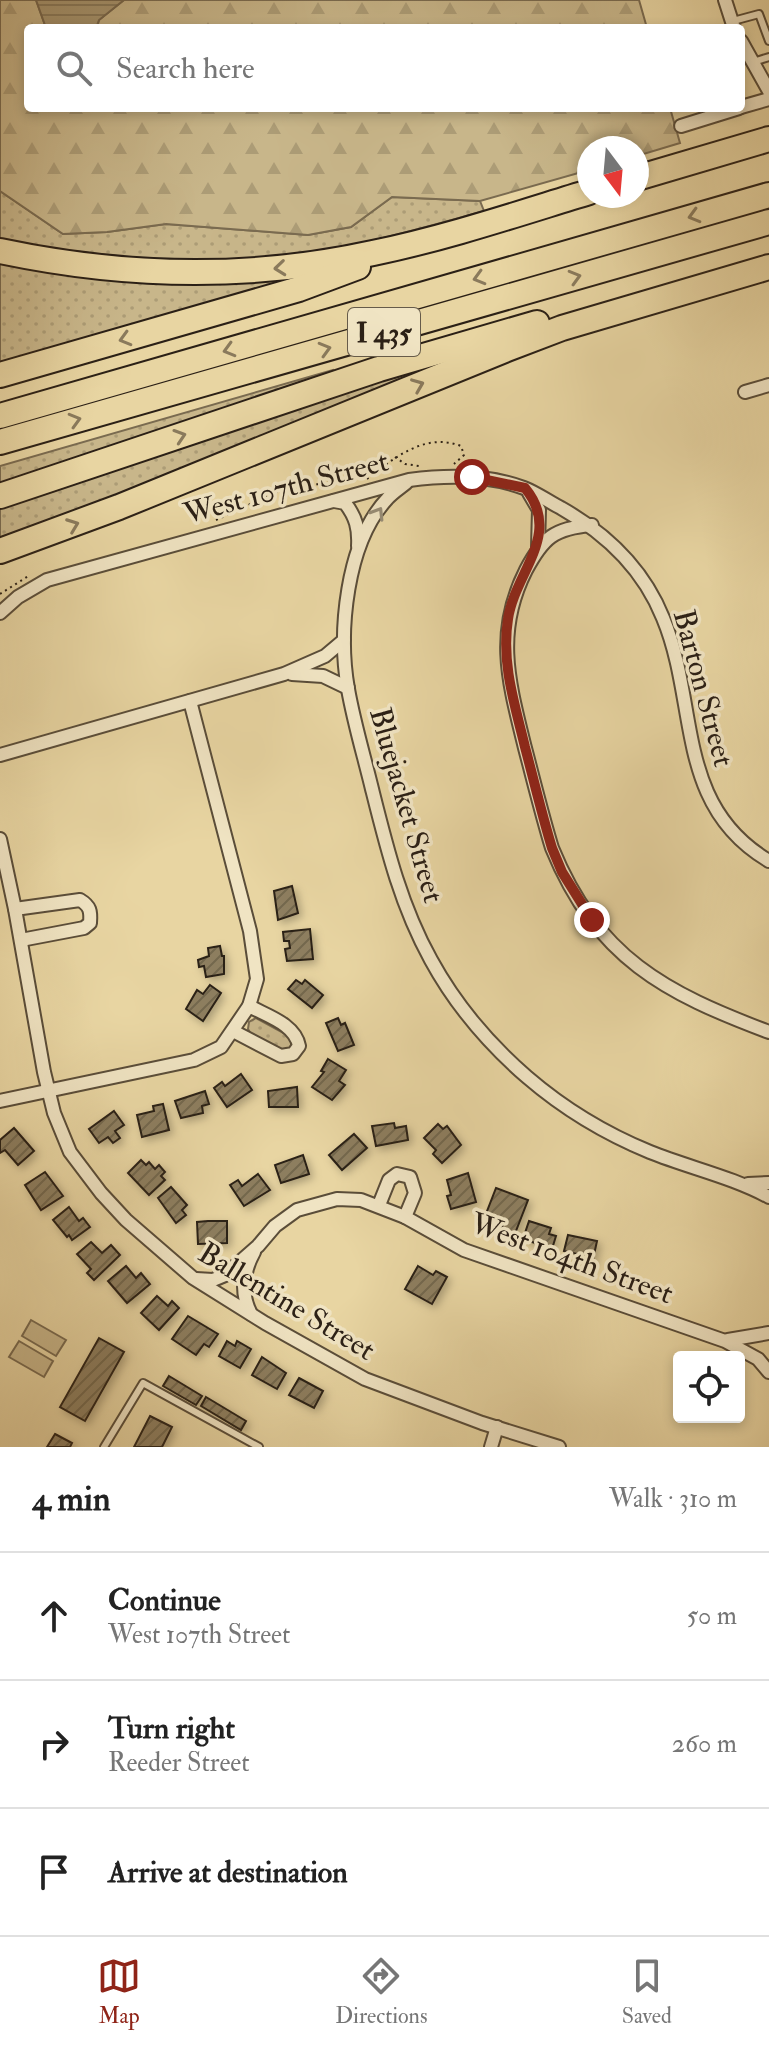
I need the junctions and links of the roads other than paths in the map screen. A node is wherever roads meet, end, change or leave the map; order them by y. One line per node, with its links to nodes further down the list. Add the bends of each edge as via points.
1 (725, 0): 2 (street)
2 (733, 24)
3 (735, 24): 4 (lane, via 759,14)
4 (769, 41)
5 (745, 48): 7 (street)
6 (769, 57): 7 (lane)
7 (753, 62): 8 (street)
8 (769, 91)
9 (769, 99): 10 (street)
10 (745, 106)
11 (727, 112): 12 (street)
12 (681, 126)
13 (769, 139): 14 (highway)
14 (649, 174)
15 (769, 195): 25 (highway, I 435, one-way to 25)
16 (577, 196): 18 (highway)
17 (769, 222): 26 (highway, I 435, one-way to 17)
18 (439, 237): 19 (highway, one-way to 19, via 371,254 229,272 124,271); 22 (highway, one-way to 22, via 299,289)
19 (0, 251)
20 (769, 267): 21 (highway)
21 (691, 289): 29 (highway, one-way to 21, via 459,345 650,291); 33 (highway, one-way to 21, via 562,328)
22 (0, 375)
23 (769, 385): 24 (street)
24 (745, 392)
25 (0, 416)
26 (0, 442)
27 (409, 480): 28 (street, West 107th Street, via 472,477); 30 (street, West 107th Street); 34 (street, Bluejacket Street, one-way to 27, via 386,499)
28 (525, 488): 31 (street, West 107th Street); 32 (street, via 539,510)
29 (0, 496)
30 (331, 501): 34 (street, Bluejacket Street, via 345,503 354,516); 35 (street, West 107th Street, via 47,580)
31 (592, 525): 32 (street, via 570,527); 42 (street, Barton Street, via 634,567 663,617 694,757 712,804 743,842)
32 (538, 547): 47 (street, via 514,594 507,671 562,872 592,920 637,967 695,1003)
33 (0, 551)
34 (358, 554): 36 (street, Bluejacket Street)
35 (0, 613)
36 (344, 640): 37 (street, via 325,656); 38 (street, Bluejacket Street)
37 (284, 674): 38 (street, via 323,676); 39 (street)
38 (348, 688): 51 (street, Bluejacket Street, via 400,892 432,962 477,1026 528,1078 586,1120 651,1152)
39 (190, 701): 40 (street); 45 (street, via 250,931 257,979)
40 (0, 755)
41 (0, 839): 43 (street, Ballentine Street)
42 (769, 861)
43 (15, 909): 44 (street, Ballentine Street); 44 (street, via 80,900 91,912 84,928)
44 (21, 940): 48 (street, Ballentine Street)
45 (249, 1006): 46 (street); 46 (street, via 286,1026 299,1046 293,1054 281,1056)
46 (233, 1031): 48 (street, via 221,1047 194,1060)
47 (769, 1032)
48 (49, 1091): 49 (street); 56 (street, Ballentine Street, via 61,1132 87,1176 126,1220)
49 (0, 1101)
50 (769, 1183): 51 (street, Bluejacket Street)
51 (744, 1184): 52 (street, Bluejacket Street)
52 (769, 1197)
53 (379, 1205): 54 (street, West 104th Street); 54 (street, via 389,1180 397,1174 410,1177 415,1193); 55 (street, West 104th Street, via 361,1200 319,1202 297,1210)
54 (405, 1217): 59 (street, West 104th Street, via 464,1250)
55 (258, 1246): 56 (street, West 104th Street, via 225,1275); 57 (street, via 244,1285)
56 (193, 1278): 57 (street, Ballentine Street)
57 (251, 1314): 61 (street, Ballentine Street, via 365,1379)
58 (769, 1333): 59 (street, West 104th Street)
59 (725, 1341): 60 (street, West 104th Street, via 758,1359)
60 (769, 1372)
61 (497, 1427): 64 (street); 65 (street, Ballentine Street)
62 (104, 1447): 63 (lane, via 143,1383)
63 (259, 1447)
64 (491, 1447)
65 (559, 1447)

